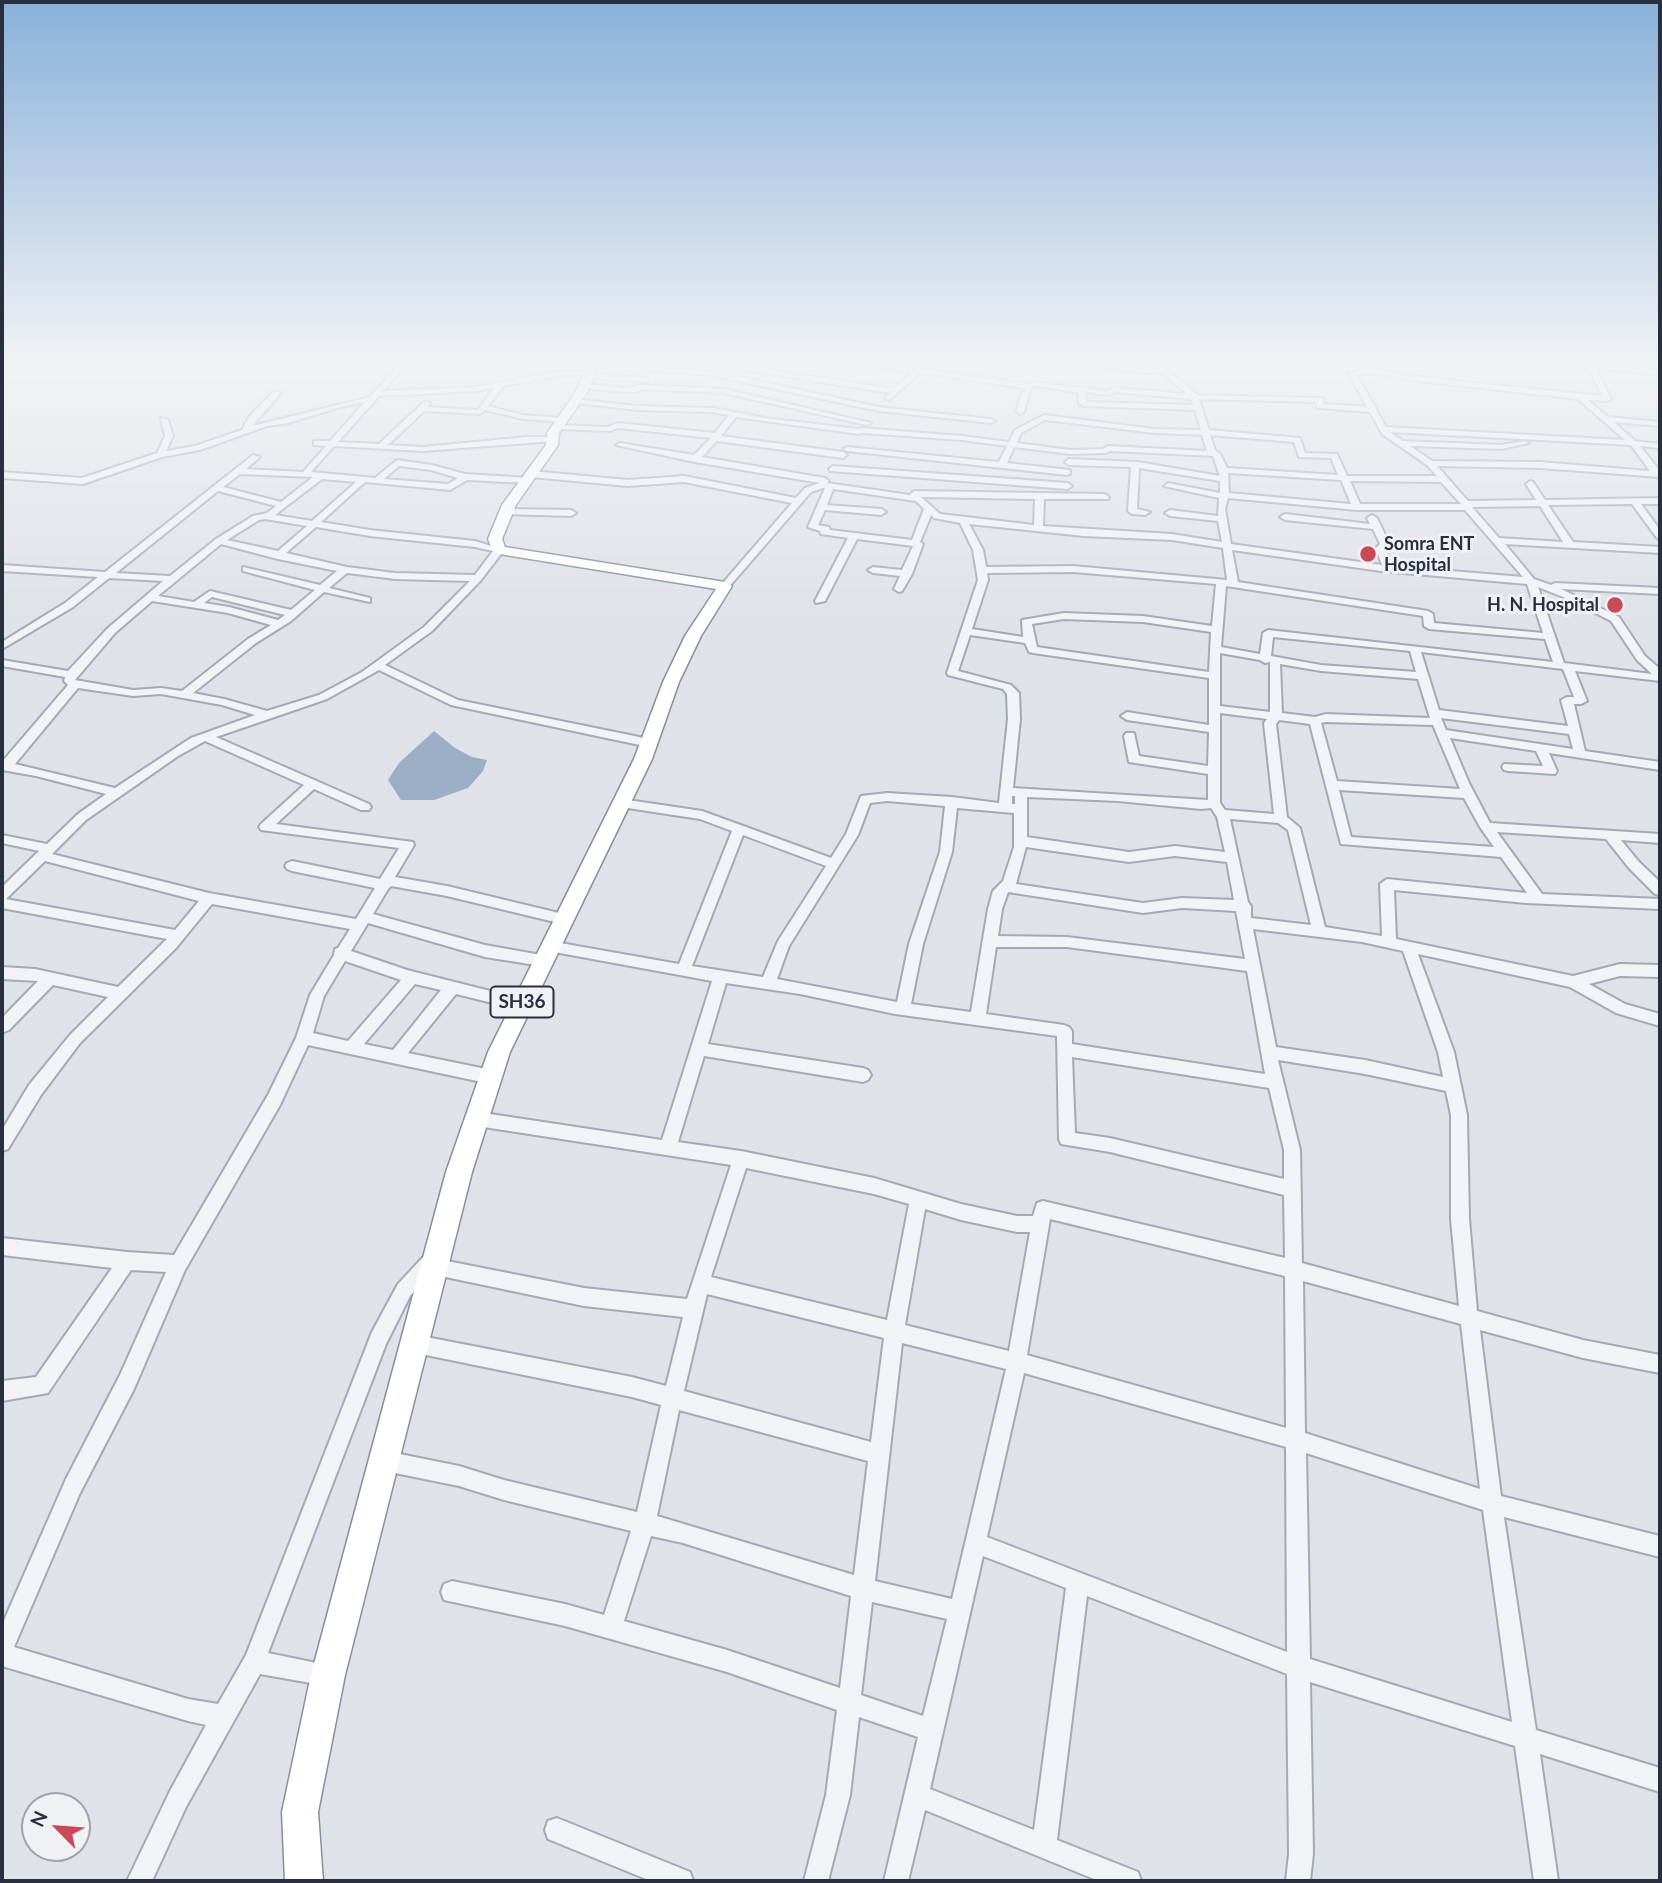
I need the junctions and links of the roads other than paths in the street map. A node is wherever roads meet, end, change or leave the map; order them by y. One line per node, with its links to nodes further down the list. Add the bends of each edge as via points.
1 (163, 450): 18 (street)
2 (188, 450): 18 (street)
3 (326, 450): 29 (street)
4 (548, 450): 34 (highway)
5 (646, 450): 21 (street)
6 (704, 450): 21 (street)
7 (827, 450): 16 (street)
8 (1008, 450): 23 (street)
9 (1037, 450): 20 (street)
10 (1107, 450): 20 (street)
11 (1142, 450): 17 (street)
12 (1211, 450): 17 (street)
13 (1300, 450): 35 (street, via 1302,455 1334,456)
14 (1411, 450): 22 (street)
15 (1639, 450): 30 (street)
16 (845, 452): 23 (street); 26 (street)
17 (1216, 454): 42 (street)
18 (160, 456): 31 (street, via 83,481)
19 (256, 457): 27 (street)
20 (1069, 457): 24 (street); 28 (street)
21 (695, 459): 40 (street)
22 (1430, 463): 30 (street); 36 (street)
23 (1002, 464): 25 (street)
24 (1135, 465): 42 (street); 60 (street, via 1132,511)
25 (1015, 466): 28 (street); 39 (street)
26 (834, 469): 39 (street); 40 (street)
27 (238, 471): 29 (street); 44 (street)
28 (1066, 472): 45 (street)
29 (305, 474): 32 (street)
30 (1658, 474)
31 (2, 475)
32 (320, 476): 37 (street); 53 (street)
33 (465, 477): 34 (street); 38 (street, via 450,487); 38 (street, via 397,463)
34 (529, 477): 49 (street, via 615,483 684,479); 58 (highway)
35 (1343, 477): 36 (street); 42 (street); 56 (street)
36 (1444, 478): 54 (street)
37 (363, 480): 38 (street); 67 (street)
38 (378, 480)
39 (1011, 482): 45 (street)
40 (826, 484): 46 (street); 49 (street, via 807,490); 55 (street)
41 (1530, 484): 51 (street)
42 (1224, 485): 43 (street); 56 (street); 65 (street)
43 (1168, 486)
44 (215, 488): 53 (street); 87 (street)
45 (1068, 490): 47 (street); 48 (street)
46 (893, 494): 47 (street); 57 (street, via 919,499)
47 (1040, 495): 68 (street)
48 (1105, 497)
49 (797, 501): 92 (street)
50 (1660, 502): 52 (street)
51 (1545, 503): 52 (street); 54 (street); 76 (street)
52 (1636, 503): 71 (street)
53 (283, 505): 63 (street)
54 (1467, 506): 56 (street); 73 (street)
55 (820, 507): 59 (street); 70 (street, via 813,527)
56 (1362, 507): 69 (street)
57 (929, 508): 66 (street, via 937,516); 74 (street)
58 (506, 512): 61 (street); 77 (highway, via 495,539)
59 (881, 512)
60 (1145, 512)
61 (571, 513)
62 (1170, 513): 65 (street)
63 (264, 516): 67 (street); 72 (street)
64 (1285, 517): 69 (street)
65 (1222, 519): 75 (street)
66 (962, 520): 68 (street); 85 (street, via 978,550)
67 (312, 524): 77 (street); 79 (street)
68 (1038, 527): 75 (street)
69 (1376, 527): 81 (street, via 1385,545 1381,548)
70 (854, 536): 74 (street); 99 (street)
71 (1660, 536)
72 (219, 541): 79 (street); 89 (street)
73 (1497, 541): 76 (street); 90 (street)
74 (915, 543): 86 (street)
75 (1228, 545): 81 (street); 91 (street)
76 (1570, 545): 78 (street)
77 (499, 550): 88 (street); 92 (highway)
78 (1660, 550)
79 (278, 556): 83 (street)
80 (2, 568): 87 (street)
81 (1388, 568): 90 (street)
82 (246, 569): 94 (street)
83 (344, 570): 88 (street); 94 (street)
84 (873, 570): 86 (street)
85 (982, 570): 91 (street, via 1073,569); 104 (street, via 983,580)
86 (907, 574): 95 (street)
87 (108, 575): 89 (street); 107 (street)
88 (478, 578): 112 (street, via 428,629)
89 (171, 579): 97 (street)
90 (1531, 581): 93 (street); 105 (street)
91 (1227, 583): 103 (street); 105 (street, via 1428,614 1429,626)
92 (725, 586): 129 (highway, SH36, via 693,636)
93 (1546, 586): 96 (street); 116 (street, via 1615,619 1641,658)
94 (321, 588): 98 (street); 101 (street)
95 (899, 589)
96 (1660, 591)
97 (150, 598): 100 (street); 117 (street, via 111,631)
98 (366, 600)
99 (820, 601)
100 (196, 604): 101 (street, via 210,594); 102 (street)
101 (293, 614): 102 (street)
102 (280, 624): 118 (street)
103 (1217, 630): 106 (street, via 1143,619 1064,616 1026,622); 109 (street)
104 (966, 631): 106 (street); 138 (street, via 952,673 998,684 1013,693)
105 (1547, 636): 113 (street)
106 (1029, 640): 114 (street, via 1034,650)
107 (2, 646)
108 (1414, 648): 110 (street, via 1268,634); 113 (street); 115 (street)
109 (1215, 649): 110 (street); 114 (street)
110 (1270, 661): 115 (street); 122 (street)
111 (2, 663): 117 (street)
112 (379, 666): 120 (street, via 323,697); 129 (street, via 455,703)
113 (1564, 668): 116 (street); 126 (street, via 1581,701 1567,700)
114 (1215, 676): 119 (street)
115 (1422, 676): 124 (street)
116 (1660, 676)
117 (73, 679): 118 (street, via 134,693); 134 (street)
118 (184, 695): 120 (street)
119 (1214, 709): 122 (street); 125 (street)
120 (268, 715): 128 (street)
121 (1127, 716): 125 (street)
122 (1275, 717): 123 (street); 147 (street, via 1270,723)
123 (1315, 721): 124 (street); 137 (street)
124 (1437, 723): 126 (street); 130 (street); 140 (street)
125 (1214, 729): 135 (street)
126 (1574, 731): 131 (street)
127 (1130, 736): 135 (street, via 1133,759)
128 (205, 737): 136 (street); 139 (street)
129 (649, 743): 142 (highway, SH36)
130 (1541, 749): 131 (street); 133 (street, via 1551,771)
131 (1580, 754): 132 (street)
132 (1660, 766)
133 (1508, 768)
134 (6, 770): 139 (street)
135 (1214, 771): 146 (street)
136 (312, 784): 143 (street); 159 (street, via 265,827 408,845)
137 (1332, 785): 140 (street); 155 (street, via 1346,841)
138 (1014, 792): 144 (street); 145 (street); 146 (street, via 1118,797)
139 (118, 793): 154 (street, via 82,817)
140 (1469, 794): 148 (street)
141 (952, 801): 144 (street); 157 (street, via 864,799 852,835); 190 (street, via 946,852 916,944)
142 (621, 803): 149 (street, via 702,815); 168 (highway, SH36)
143 (365, 807)
144 (1005, 808): 145 (street)
145 (1021, 809): 153 (street)
146 (1218, 809): 147 (street); 156 (street)
147 (1281, 819): 171 (street, via 1294,828)
148 (1487, 827): 150 (street); 155 (street)
149 (738, 829): 157 (street); 179 (street)
150 (1608, 833): 151 (street); 161 (street)
151 (1660, 838)
152 (2, 839): 154 (street)
153 (1020, 841): 156 (street, via 1129,858 1175,851); 160 (street)
154 (46, 853): 162 (street); 163 (street)
155 (1507, 853): 164 (street)
156 (1233, 858): 167 (street)
157 (835, 864): 186 (street, via 783,945)
158 (292, 866): 159 (street)
159 (386, 883): 168 (street, via 447,891); 169 (street)
160 (1005, 887): 167 (street, via 1143,908 1182,903); 173 (street, via 1000,891)
161 (1660, 890)
162 (2, 895)
163 (209, 898): 169 (street); 172 (street)
164 (1538, 898): 166 (street); 174 (street, via 1387,884)
165 (2, 903): 172 (street)
166 (1660, 904)
167 (1244, 906): 170 (street)
168 (563, 919): 177 (highway, SH36)
169 (362, 921): 176 (street); 177 (street, via 485,951)
170 (1247, 923): 171 (street); 178 (street)
171 (1319, 932): 174 (street)
172 (178, 936): 188 (street)
173 (990, 941): 178 (street, via 1067,943); 191 (street)
174 (1389, 943): 175 (street)
175 (1408, 946): 185 (street); 203 (street, via 1446,1052)
176 (340, 953): 183 (street); 194 (street, via 317,995)
177 (546, 953): 179 (street); 189 (highway, SH36)
178 (1254, 966): 198 (street)
179 (683, 971): 182 (street)
180 (1660, 971): 185 (street, via 1620,970)
181 (2, 973): 184 (street)
182 (722, 976): 186 (street); 196 (street)
183 (412, 977): 187 (street); 195 (street)
184 (50, 978): 188 (street); 193 (street)
185 (1573, 982): 192 (street, via 1621,1009)
186 (768, 983): 190 (street)
187 (452, 988): 189 (street); 199 (street)
188 (122, 994): 205 (street, via 75,1039 35,1090)
189 (521, 1004): 201 (highway, SH36)
190 (903, 1009): 191 (street)
191 (978, 1018): 197 (street, via 1064,1031)
192 (1660, 1020)
193 (3, 1026)
194 (304, 1038): 195 (street); 214 (street, via 274,1100)
195 (351, 1048): 199 (street)
196 (699, 1049): 200 (street); 206 (street)
197 (1064, 1049): 202 (street); 208 (street, via 1067,1139)
198 (1269, 1052): 202 (street); 203 (street)
199 (396, 1057): 201 (street)
200 (863, 1075)
201 (491, 1077): 204 (highway, SH36)
202 (1275, 1082): 208 (street, via 1292,1150)
203 (1453, 1086): 218 (street, via 1459,1115 1460,1219)
204 (477, 1119): 206 (street); 212 (highway, SH36)
205 (2, 1144)
206 (668, 1148): 207 (street)
207 (741, 1159): 209 (street); 216 (street)
208 (1292, 1189): 215 (street)
209 (918, 1199): 210 (street, via 1017,1224); 219 (street)
210 (1040, 1224): 215 (street, via 1043,1209); 221 (street)
211 (2, 1246): 213 (street)
212 (437, 1260): 217 (street, via 584,1297); 220 (highway, SH36); 238 (street, via 404,1290 379,1339)
213 (127, 1261): 214 (street); 223 (street, via 41,1386)
214 (179, 1264): 237 (street, via 127,1382 73,1486)
215 (1292, 1269): 218 (street); 225 (street)
216 (700, 1283): 217 (street); 219 (street)
217 (694, 1309): 224 (street)
218 (1469, 1318): 222 (street); 228 (street)
219 (894, 1332): 221 (street); 226 (street)
220 (416, 1344): 224 (street); 227 (highway, SH36)
221 (1017, 1362): 225 (street); 230 (street)
222 (1659, 1369)
223 (2, 1391)
224 (672, 1397): 226 (street); 229 (street)
225 (1295, 1440): 228 (street); 239 (street)
226 (878, 1454): 233 (street)
227 (385, 1461): 229 (street); 240 (highway, SH36)
228 (1492, 1503): 231 (street); 244 (street)
229 (644, 1523): 233 (street); 236 (street)
230 (974, 1542): 232 (street); 235 (street)
231 (1660, 1546)
232 (1078, 1582): 239 (street); 248 (street)
233 (863, 1589): 235 (street); 241 (street)
234 (452, 1592): 236 (street)
235 (958, 1611): 243 (street)
236 (611, 1628): 241 (street)
237 (2, 1653): 242 (street, via 188,1710)
238 (254, 1662): 240 (street); 242 (street)
239 (1298, 1667): 244 (street); 255 (street)
240 (328, 1675): 250 (highway, SH36, via 300,1812)
241 (850, 1703): 243 (street); 252 (street, via 838,1795)
242 (223, 1716): 249 (street)
243 (931, 1730): 246 (street)
244 (1526, 1740): 245 (street); 256 (street)
245 (1660, 1780)
246 (916, 1795): 248 (street); 253 (street)
247 (557, 1830): 251 (street)
248 (1044, 1847): 254 (street)
249 (139, 1881)
250 (304, 1881)
251 (681, 1881)
252 (816, 1881)
253 (897, 1881)
254 (1129, 1881)
255 (1298, 1881)
256 (1546, 1881)

